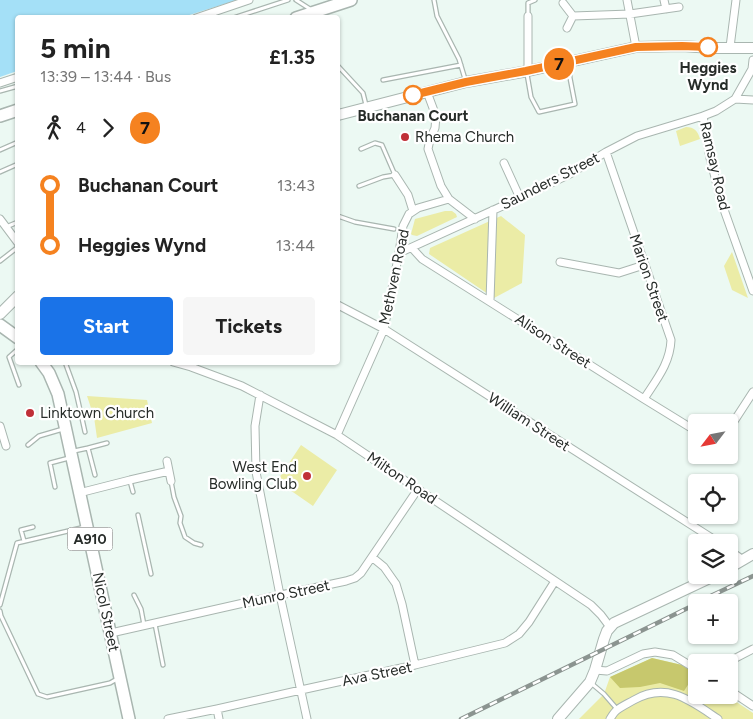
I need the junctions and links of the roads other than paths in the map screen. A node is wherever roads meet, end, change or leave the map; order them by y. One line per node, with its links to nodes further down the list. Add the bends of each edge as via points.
1 (249, 0): 15 (street)
2 (288, 0): 16 (lane)
3 (296, 0): 13 (lane)
4 (351, 0): 13 (main road)
5 (434, 0): 26 (lane)
6 (535, 0): 18 (lane, via 528,3)
7 (627, 0): 14 (street)
8 (664, 0): 12 (street)
9 (736, 0): 22 (street)
10 (563, 2): 19 (street)
11 (679, 7): 12 (street)
12 (666, 9): 14 (street)
13 (314, 12): 17 (main road)
14 (630, 14): 19 (street); 21 (street)
15 (205, 15)
16 (242, 15)
17 (305, 15)
18 (528, 16): 28 (street)
19 (573, 16): 20 (street)
20 (567, 28)
21 (636, 47): 22 (street); 25 (street)
22 (730, 47): 23 (street)
23 (753, 48)
24 (753, 60): 36 (street, Ramsay Road, via 752,70)
25 (569, 62): 28 (street); 28 (lane, via 575,104 539,112 531,97)
26 (461, 65): 30 (lane); 31 (lane)
27 (340, 68): 38 (lane, via 362,93)
28 (527, 71): 31 (street)
29 (15, 78): 32 (street)
30 (383, 80)
31 (466, 82): 35 (street)
32 (0, 83)
33 (15, 87): 34 (lane)
34 (0, 91)
35 (427, 92): 38 (street); 53 (street, via 436,116 428,149)
36 (735, 99): 37 (street); 42 (street, Ramsay Road)
37 (753, 100)
38 (366, 108): 40 (street)
39 (15, 112): 41 (main road)
40 (340, 114)
41 (0, 116)
42 (703, 116): 46 (street, Saunders Street, via 637,136); 69 (street, Ramsay Road, via 722,204)
43 (15, 143): 45 (lane)
44 (361, 149): 50 (lane, via 375,143 382,144)
45 (0, 150)
46 (606, 152): 52 (street, Saunders Street); 68 (street, Marion Street)
47 (504, 163): 52 (street)
48 (15, 165): 49 (lane)
49 (0, 172)
50 (396, 175): 51 (lane); 55 (street, via 408,194)
51 (360, 186)
52 (520, 198): 54 (street, Saunders Street)
53 (449, 200): 55 (street, Methven Road); 58 (street)
54 (493, 210): 58 (street, Saunders Street); 71 (street)
55 (413, 211): 65 (street, Methven Road, via 403,226)
56 (340, 217): 61 (lane)
57 (0, 219): 60 (street)
58 (475, 219): 63 (street, Saunders Street)
59 (15, 223): 60 (lane)
60 (5, 227): 62 (street)
61 (394, 229)
62 (15, 239)
63 (412, 248): 65 (street, Saunders Street); 71 (street, Alison Street, via 422,259)
64 (15, 249): 66 (lane)
65 (399, 253): 75 (street, Methven Road)
66 (0, 261)
67 (560, 262): 68 (street, via 619,273)
68 (644, 265): 84 (street, Marion Street, via 671,340 667,361)
69 (753, 291)
70 (15, 299): 73 (street)
71 (490, 302): 84 (street, Alison Street)
72 (340, 306): 75 (street, William Street)
73 (0, 314)
74 (0, 325): 76 (main road)
75 (384, 329): 91 (street, Methven Road); 109 (street, William Street)
76 (15, 336)
77 (15, 352): 81 (lane, via 9,357)
78 (43, 365): 87 (main road, Nicol Street / A910, via 58,394)
79 (66, 365): 85 (lane)
80 (183, 365): 83 (street, Milton Road)
81 (19, 385)
82 (753, 392): 86 (street)
83 (260, 395): 91 (street, Milton Road); 121 (street, via 256,472)
84 (644, 399): 89 (street, Alison Street)
85 (81, 414): 87 (lane); 90 (lane)
86 (738, 416)
87 (65, 423): 94 (lane, via 38,436); 96 (main road, Nicol Street / A910)
88 (0, 426): 93 (street)
89 (688, 426)
90 (85, 432)
91 (336, 435): 103 (street, Milton Road)
92 (107, 443): 95 (lane)
93 (6, 446)
94 (28, 446)
95 (88, 448): 96 (lane); 99 (lane)
96 (72, 454): 102 (lane, via 50,463); 105 (main road, Nicol Street / A910)
97 (167, 461): 98 (street)
98 (169, 471): 100 (street); 101 (street)
99 (95, 474)
100 (130, 480): 104 (lane); 105 (street)
101 (171, 481): 111 (lane, via 185,537)
102 (55, 487)
103 (418, 489): 114 (street, Munro Street); 118 (street, Milton Road)
104 (133, 492)
105 (79, 493): 107 (main road, Nicol Street / A910)
106 (138, 515): 117 (lane)
107 (88, 526): 110 (lane); 127 (main road, Nicol Street / A910)
108 (33, 527): 110 (lane, via 21,530)
109 (705, 534)
110 (24, 541): 122 (lane, via 15,545)
111 (201, 545)
112 (753, 554): 115 (street)
113 (738, 556): 115 (street)
114 (373, 558): 121 (street, Munro Street, via 354,578); 132 (street, via 396,584)
115 (743, 560): 116 (street)
116 (738, 563)
117 (151, 574)
118 (555, 581): 126 (street, Milton Road, via 591,604); 132 (street, Ava Street, via 529,622 512,639)
119 (697, 584): 126 (street)
120 (134, 595): 125 (lane, via 142,609)
121 (280, 595): 124 (street, Munro Street); 136 (street)
122 (0, 605)
123 (0, 611): 134 (lane, via 38,694 47,697)
124 (154, 623): 125 (street, Munro Street); 131 (lane)
125 (144, 626): 127 (street, Munro Street)
126 (610, 627): 133 (street)
127 (111, 633): 134 (main road, Nicol Street / A910)
128 (753, 649): 129 (street)
129 (738, 657)
130 (688, 664): 133 (street, via 673,654 655,652 643,654 608,671)
131 (163, 665)
132 (415, 666): 136 (street, Ava Street)
133 (595, 670): 135 (street)
134 (120, 678): 141 (main road, Nicol Street / A910)
135 (590, 682): 140 (lane); 145 (street)
136 (301, 690): 139 (street, Ava Street); 144 (street)
137 (738, 696): 138 (street)
138 (753, 706)
139 (217, 709): 142 (street, Ava Street); 143 (street)
140 (617, 710): 146 (street); 147 (street, via 638,698 667,692 690,701)
141 (129, 719)
142 (173, 719)
143 (219, 719)
144 (307, 719)
145 (558, 719)
146 (610, 719)
147 (718, 719)

